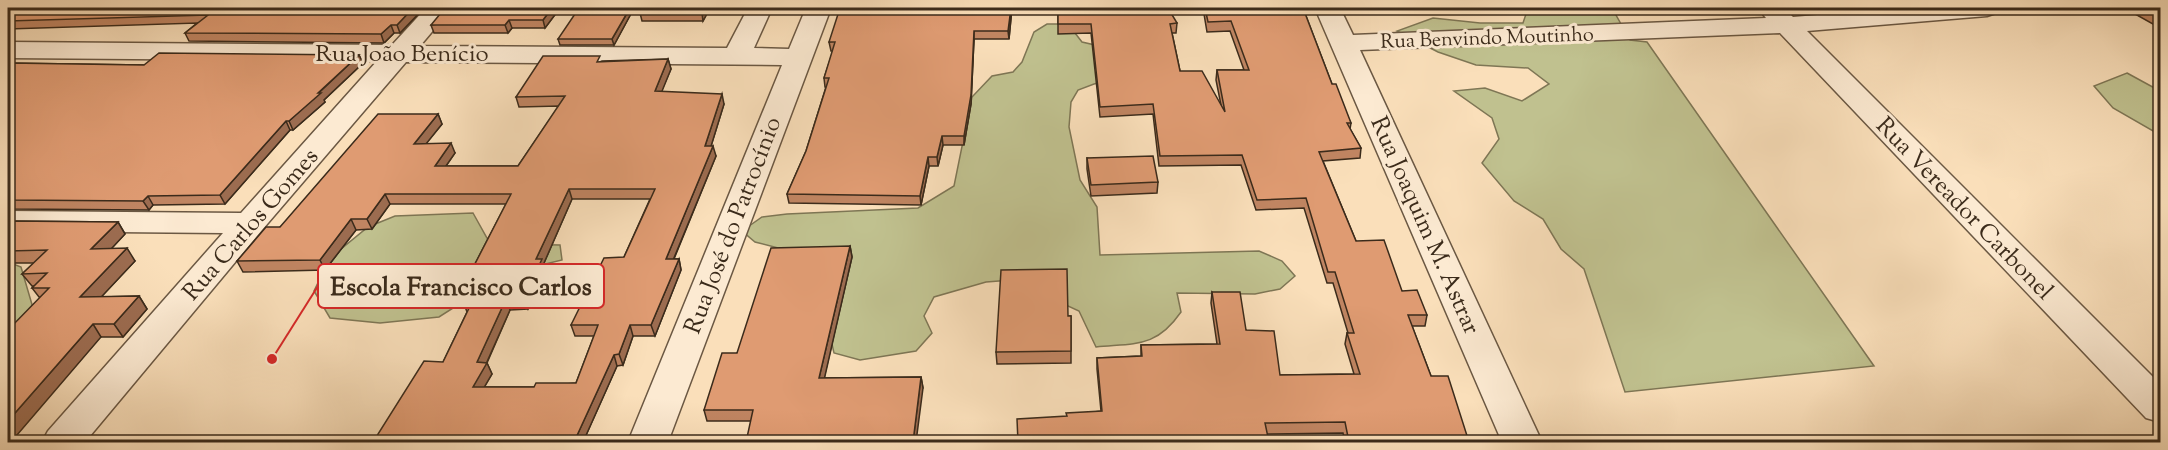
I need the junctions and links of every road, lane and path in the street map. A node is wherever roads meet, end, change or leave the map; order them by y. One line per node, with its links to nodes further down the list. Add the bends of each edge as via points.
1 (439, 8): 9 (street, Rua Carlos Gomes)
2 (760, 8): 10 (street)
3 (818, 8): 11 (street, Rua José do Patrocínio)
4 (1329, 8): 7 (street, Rua Joaquim M. Astrar)
5 (1987, 8): 6 (street, Rua Benvindo Moutinho)
6 (1778, 16): 7 (street, Rua Benvindo Moutinho); 14 (street, Rua Vereador Carbonel)
7 (1346, 43): 17 (street, Rua Joaquim M. Astrar)
8 (8, 50): 9 (street, Rua João Benício)
9 (399, 53): 10 (street, Rua João Benício); 13 (street, Rua Carlos Gomes)
10 (737, 55): 11 (street, Rua João Benício)
11 (797, 57): 16 (street, Rua José do Patrocínio)
12 (8, 221): 13 (street)
13 (250, 223): 15 (street, Rua Carlos Gomes)
14 (2160, 408)
15 (62, 442)
16 (648, 442)
17 (1522, 442)

